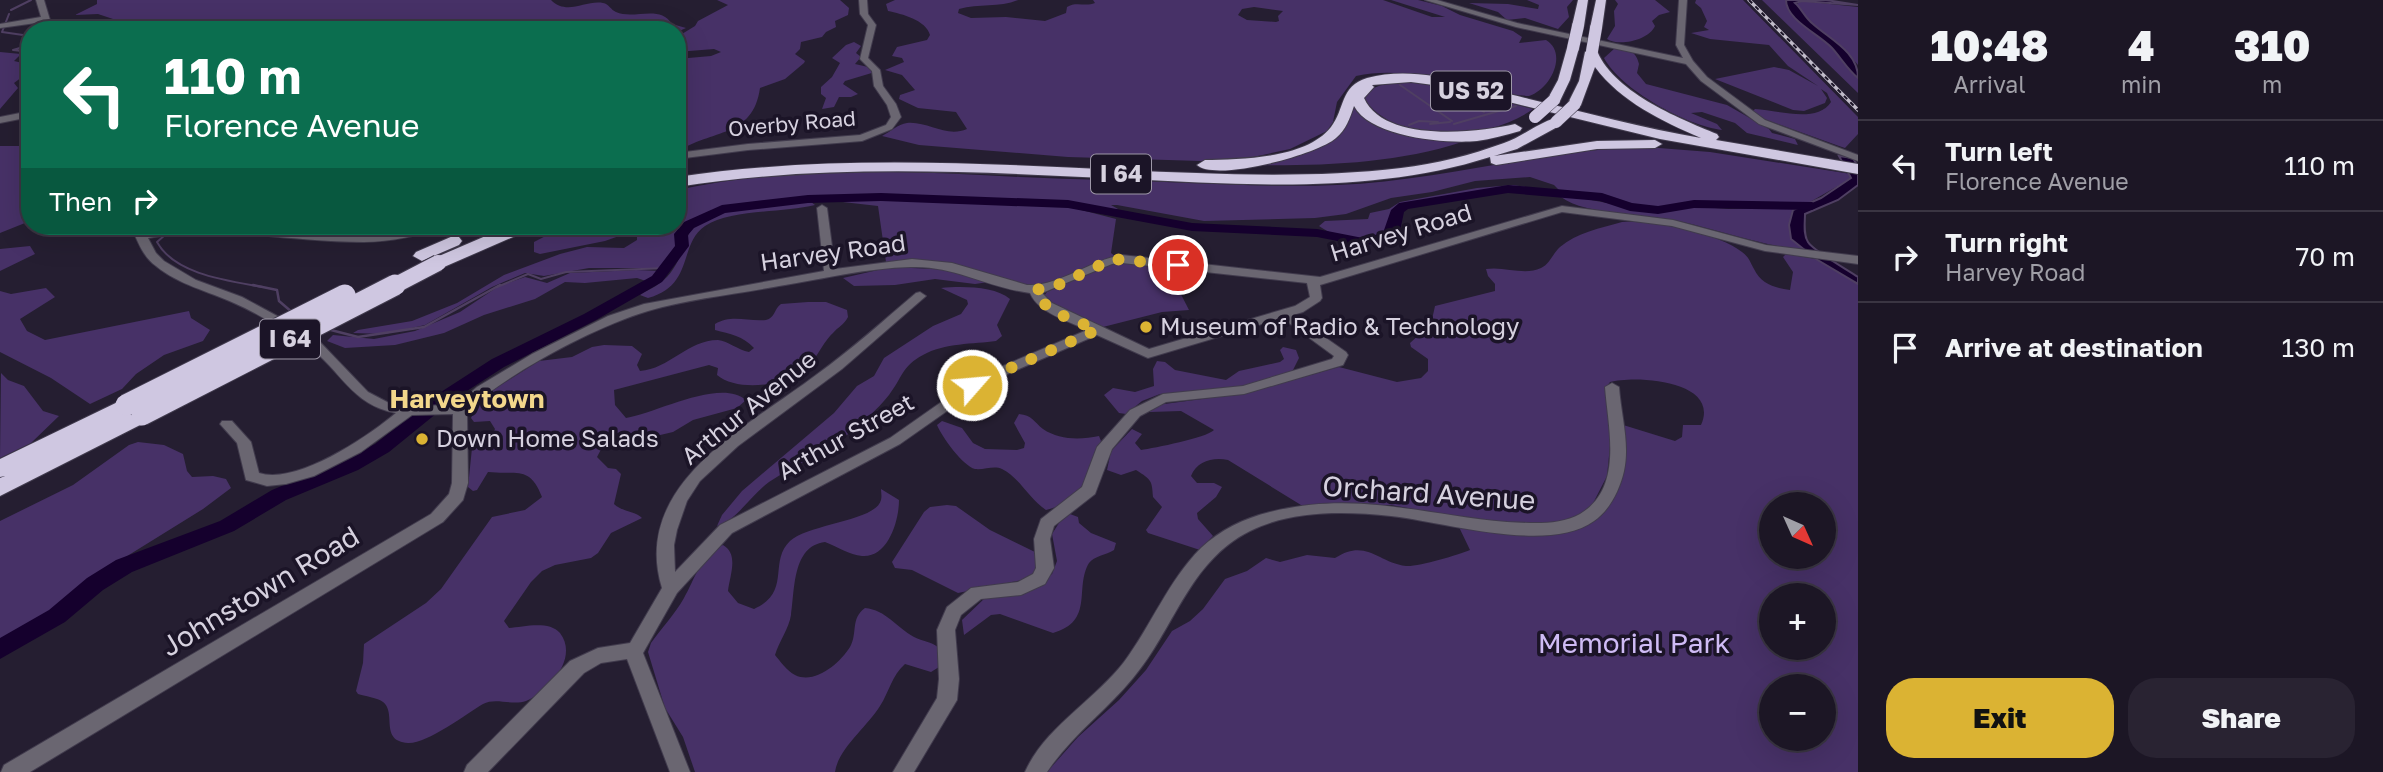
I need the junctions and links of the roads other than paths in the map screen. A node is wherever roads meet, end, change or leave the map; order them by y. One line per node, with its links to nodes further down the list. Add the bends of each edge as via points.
1 (40, 0): 7 (street)
2 (863, 0): 14 (street, Overby Road, via 872,25 864,59 876,70 877,87 894,109 895,121 871,136 853,140)
3 (1429, 0): 10 (street, via 1516,25)
4 (1583, 0): 13 (highway, I 64, bridge, via 1564,80 1554,100)
5 (1601, 0): 9 (highway, I 64, bridge)
6 (1683, 0): 10 (street, via 1679,41)
7 (46, 19): 8 (street)
8 (34, 21)
9 (1591, 52): 17 (highway, US 52, via 1617,84 1675,120 1740,146); 19 (highway, I 64, bridge, via 1574,105 1556,122 1500,149)
10 (1689, 62): 16 (street, via 1756,119)
11 (21, 116): 12 (street)
12 (0, 120)
13 (1515, 128): 15 (highway, US 52, via 1474,137 1424,134 1375,118 1360,107 1357,97 1365,88 1385,82 1440,83 1633,132); 18 (highway, I 64, via 1452,150 1366,165 1289,169)
14 (686, 155)
15 (1758, 157): 17 (highway, US 52); 19 (highway, via 1675,145 1613,144)
16 (1858, 158)
17 (1803, 162): 18 (highway, via 1660,135 1448,83 1398,78 1357,88 1336,131 1308,149 1248,162); 20 (highway, US 52)
18 (1158, 166): 21 (highway, I 64, via 855,156 763,161)
19 (1428, 167): 22 (highway, I 64, via 1280,179 850,165)
20 (1858, 171)
21 (686, 172)
22 (686, 181)
23 (822, 208): 31 (street)
24 (141, 235): 40 (street, via 151,255 178,276 238,300 314,345 363,395 385,407)
25 (312, 235): 26 (street, via 374,240)
26 (412, 235)
27 (475, 235): 29 (highway, I 64)
28 (498, 235): 29 (highway, I 64)
29 (430, 260): 39 (highway, I 64, bridge)
30 (1858, 260): 32 (street, Harvey Road, via 1757,247 1673,223 1557,209)
31 (830, 274): 33 (street, Harvey Road, via 935,264); 38 (street, Harvey Road, via 622,315 521,366)
32 (1313, 281): 33 (street, Harvey Road, via 1122,259 1050,289); 35 (street, via 1316,298)
33 (1035, 290): 36 (street, via 1048,306)
34 (920, 296): 44 (street, Arthur Avenue, via 694,478 670,528 667,571)
35 (1284, 314): 36 (street, via 1148,354); 49 (street, via 1341,355 1338,362 1244,390 1163,398 1135,414 1105,447 1089,491 1047,523 1042,539 1045,568 1039,579 1021,588 977,593 953,612 946,631 947,700)
36 (1097, 330): 44 (street, Arthur Street, via 982,380 895,441 738,521 715,538)
37 (1612, 387): 50 (street, Orchard Avenue, via 1618,439 1616,472 1603,501 1586,519 1545,528 1506,527 1389,510 1333,508 1279,514 1240,528 1201,558 1140,656 1049,751)
38 (460, 409): 40 (street); 46 (street, Johnstown Road, via 458,490 453,503 437,518)
39 (134, 410): 42 (highway, I 64); 43 (highway, I 64)
40 (412, 411): 41 (street, via 350,451 300,474 270,481 252,476 244,442)
41 (227, 424)
42 (0, 468)
43 (0, 488)
44 (671, 588): 45 (street, Arthur Street)
45 (635, 650): 47 (street, via 598,656 577,667); 48 (street)
46 (11, 772)
47 (474, 772)
48 (680, 772)
49 (903, 772)
50 (1035, 772)

